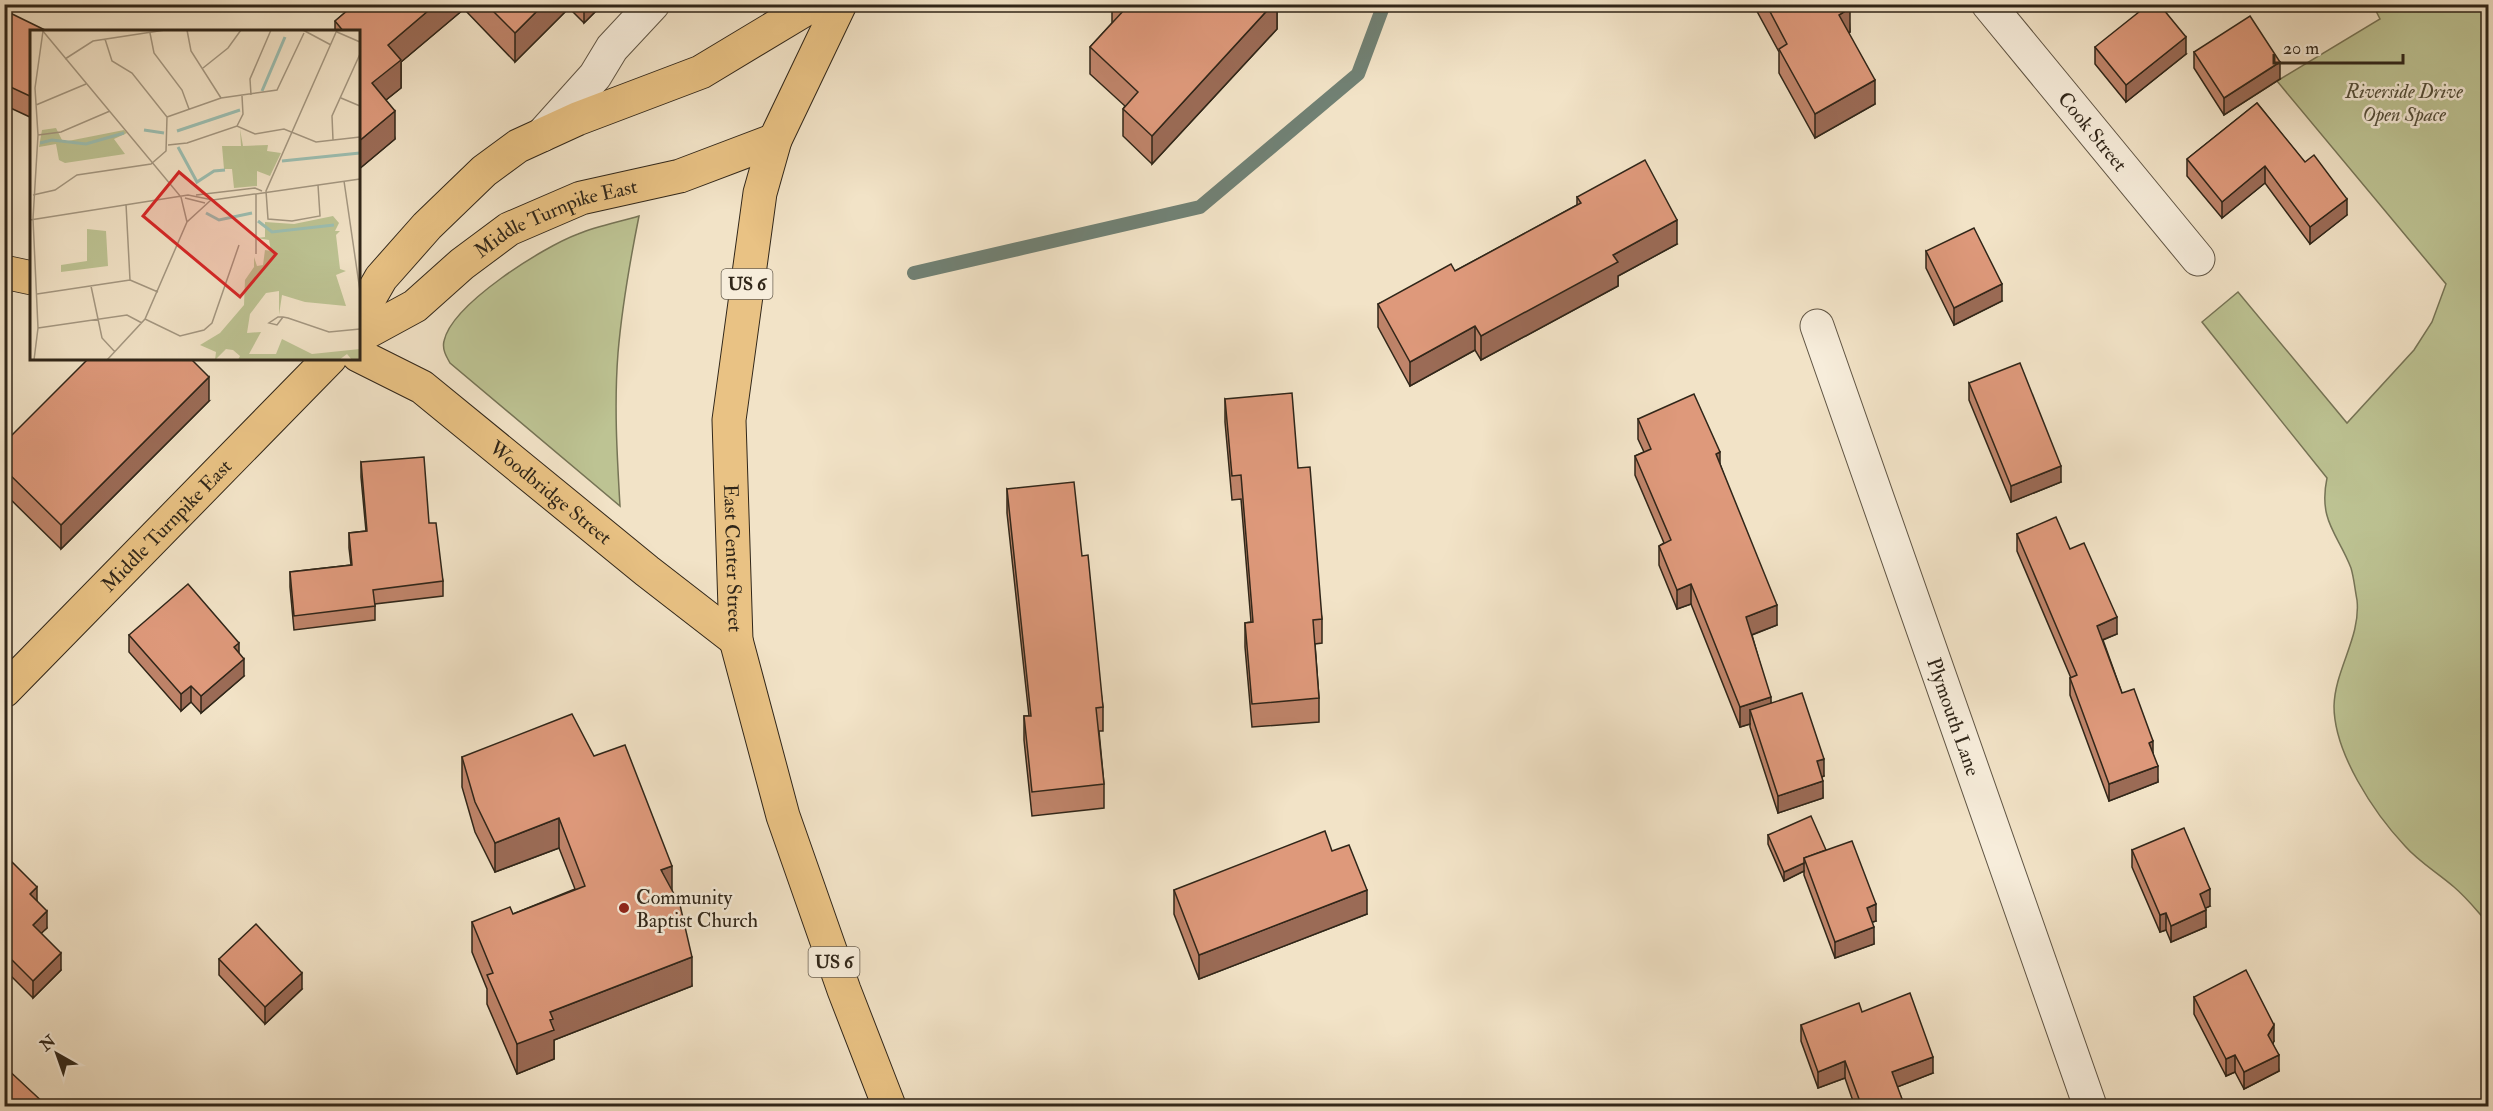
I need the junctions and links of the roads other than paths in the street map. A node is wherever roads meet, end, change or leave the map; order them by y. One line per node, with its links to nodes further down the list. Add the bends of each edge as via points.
1 (653, 4): 5 (street)
2 (814, 4): 5 (main road, via 700,72)
3 (840, 4): 6 (main road, East Center Street / US 6)
4 (1988, 4): 7 (street, Cook Street)
5 (542, 135): 10 (main road, via 518,146 484,171 427,226 381,278)
6 (775, 140): 12 (main road, Middle Turnpike East, via 680,176 580,198 509,229 415,306); 15 (main road, East Center Street / US 6, via 760,193 729,420)
7 (2198, 260)
8 (4, 272): 9 (main road)
9 (30, 278)
10 (360, 315)
11 (1817, 326): 18 (street, Plymouth Lane)
12 (360, 337)
13 (360, 356): 15 (main road, Woodbridge Street, via 422,387)
14 (328, 360): 16 (main road, Middle Turnpike East)
15 (736, 640): 17 (main road, East Center Street / US 6, via 783,816)
16 (4, 691)
17 (889, 1107)
18 (2090, 1107)

